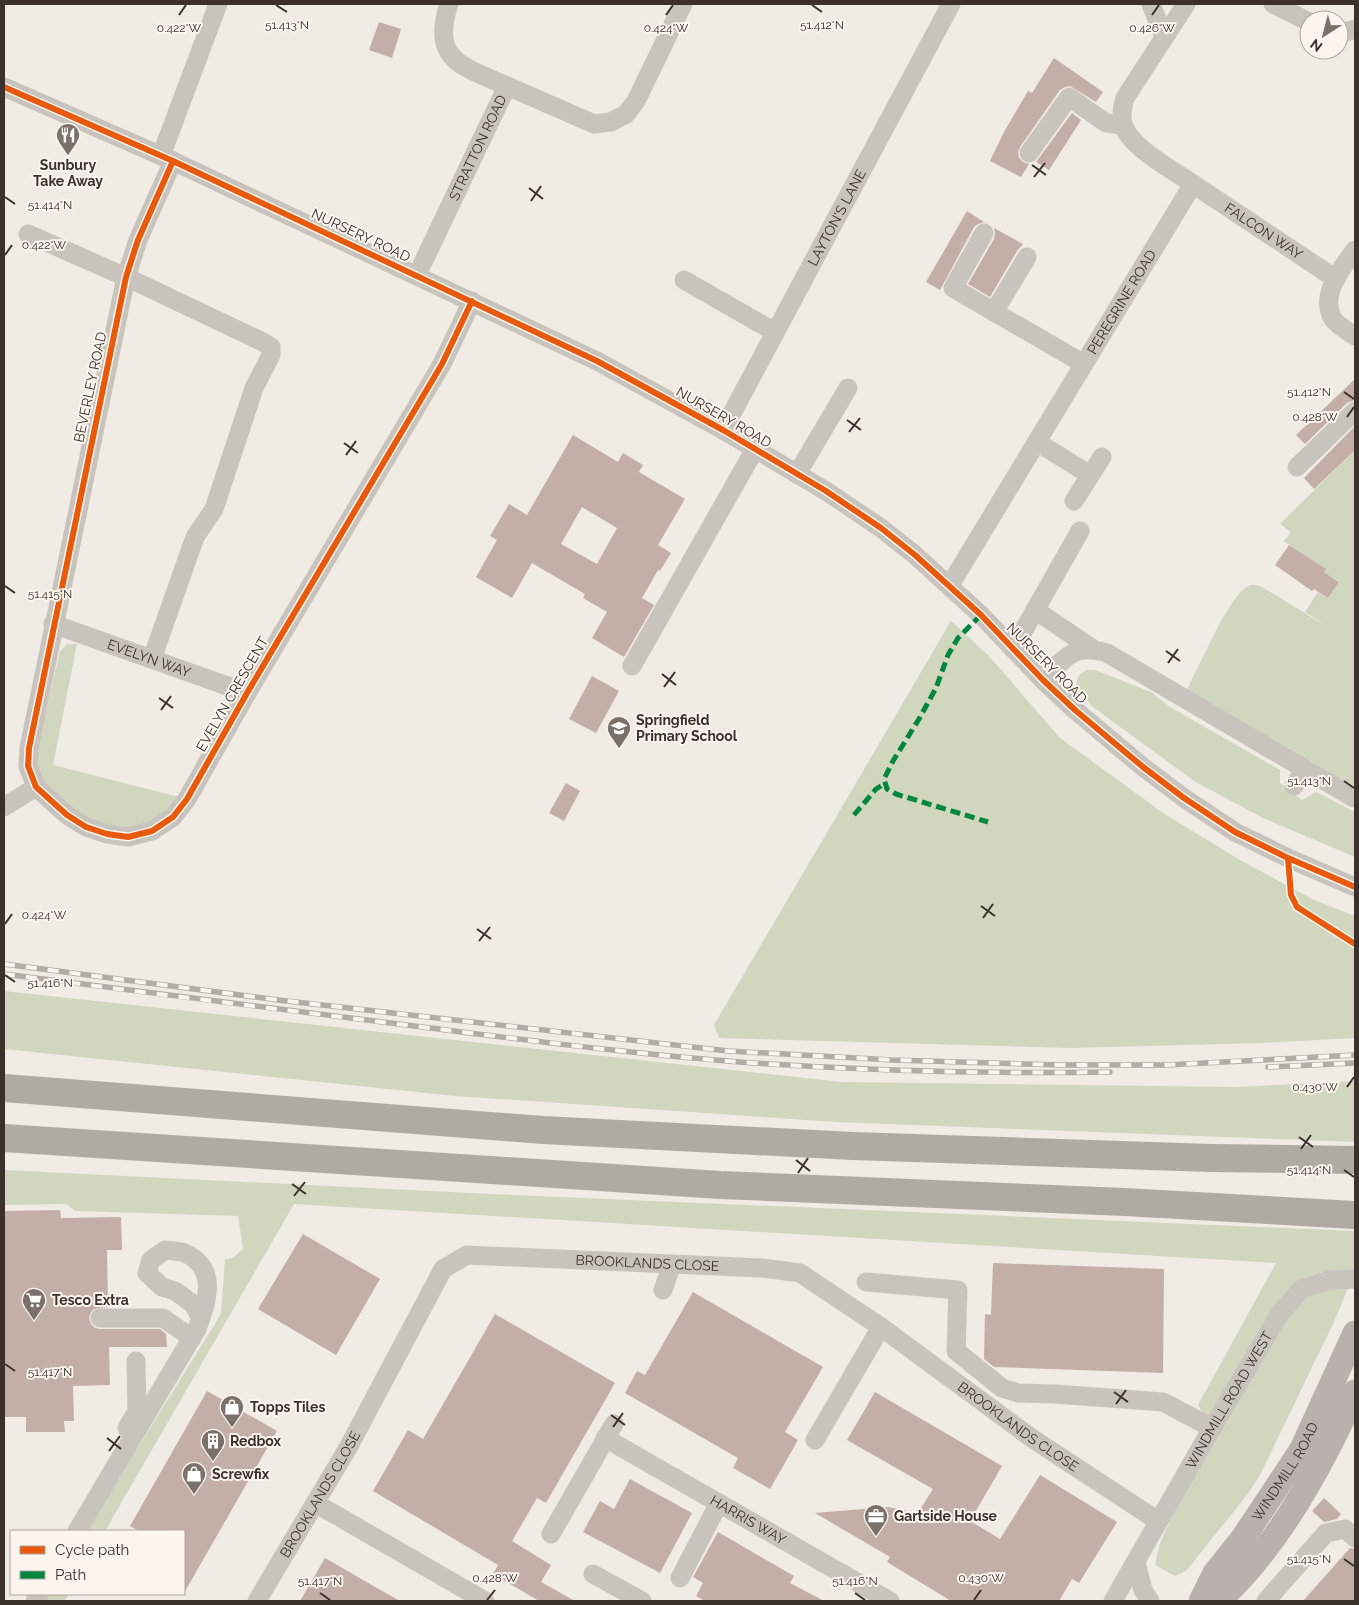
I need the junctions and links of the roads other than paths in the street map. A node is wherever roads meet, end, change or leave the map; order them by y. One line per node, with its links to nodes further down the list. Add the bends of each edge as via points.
1 (218, 4): 14 (street, BEVERLEY ROAD)
2 (449, 4): 10 (street, via 444,34 450,55)
3 (683, 4): 10 (street, STRATTON ROAD, via 636,101 626,114 611,122 594,124)
4 (951, 4): 26 (street, LAYTON'S LANE)
5 (1151, 4): 9 (street)
6 (1186, 4): 9 (street)
7 (1273, 4): 8 (street)
8 (1299, 17)
9 (1164, 37): 12 (street, via 1125,98)
10 (507, 86): 20 (street, STRATTON ROAD)
11 (4, 87): 14 (street, NURSERY ROAD)
12 (1123, 125): 13 (street, via 1106,123 1069,96); 15 (street, via 1137,146)
13 (1029, 153)
14 (167, 159): 20 (street, NURSERY ROAD); 21 (street, BEVERLEY ROAD)
15 (1193, 184): 22 (street, FALCON WAY); 28 (street, PEREGRINE ROAD)
16 (984, 233): 25 (street, via 953,288)
17 (28, 234): 21 (street)
18 (1355, 250): 22 (street)
19 (1027, 258): 25 (street)
20 (417, 275): 24 (street, NURSERY ROAD)
21 (126, 277): 42 (street, BEVERLEY ROAD); 45 (street, via 271,347 271,355 254,388 214,509 192,545)
22 (1336, 279): 27 (street, via 1329,298 1330,309 1334,319)
23 (684, 280): 26 (street)
24 (472, 301): 31 (street, NURSERY ROAD, via 597,361); 48 (street, EVELYN CRESCENT, via 442,364)
25 (994, 312): 28 (street)
26 (775, 332): 31 (street, LAYTON'S LANE)
27 (1350, 332)
28 (1084, 364): 32 (street, PEREGRINE ROAD)
29 (848, 388): 36 (street)
30 (1355, 411): 35 (street)
31 (723, 430): 33 (street, NURSERY ROAD)
32 (1037, 442): 37 (street); 40 (street, PEREGRINE ROAD)
33 (755, 449): 36 (street, NURSERY ROAD); 46 (street)
34 (1102, 457): 37 (street)
35 (1297, 468)
36 (797, 474): 40 (street, NURSERY ROAD, via 881,528)
37 (1090, 475): 38 (street)
38 (1074, 500)
39 (1080, 532): 41 (street)
40 (950, 585): 44 (street, NURSERY ROAD)
41 (1035, 610): 43 (street); 44 (street)
42 (53, 624): 45 (street, EVELYN WAY); 51 (street, EVELYN CRESCENT, via 29,748 28,766)
43 (1093, 648): 47 (street, NURSERY ROAD, via 1067,657); 49 (street, via 1107,653)
44 (1013, 649): 47 (street, NURSERY ROAD)
45 (152, 659): 48 (street, EVELYN WAY)
46 (632, 666)
47 (1043, 680): 54 (street, NURSERY ROAD, via 1143,767 1235,832)
48 (247, 693): 51 (street, EVELYN CRESCENT, via 187,799 173,817 152,831 128,837 86,827)
49 (1305, 768): 50 (street); 52 (street)
50 (1294, 786)
51 (36, 787): 53 (street)
52 (1354, 798)
53 (4, 807)
54 (1355, 887)
55 (4, 1078): 57 (highway)
56 (4, 1088): 57 (highway)
57 (127, 1098): 59 (highway, via 543,1130 737,1140 1171,1157)
58 (4, 1138): 60 (highway, via 720,1185 1115,1201)
59 (1355, 1160)
60 (1355, 1215)
61 (672, 1264): 64 (street); 67 (street, BROOKLANDS CLOSE, via 762,1268 800,1274); 75 (street, BROOKLANDS CLOSE, via 467,1255 443,1269)
62 (1355, 1279): 72 (street, WINDMILL ROAD WEST, via 1330,1280 1301,1289 1279,1315)
63 (866, 1282): 72 (street, via 958,1290 956,1351 1002,1388 1018,1393 1163,1402)
64 (663, 1290)
65 (100, 1318): 69 (street, via 163,1318)
66 (201, 1318): 69 (street)
67 (881, 1327): 73 (street); 77 (street, BROOKLANDS CLOSE, via 1033,1439)
68 (1355, 1333): 90 (main road, WINDMILL ROAD, via 1302,1449 1247,1532 1215,1573)
69 (192, 1338): 74 (street)
70 (136, 1362): 74 (street, via 137,1411 120,1442)
71 (1355, 1392): 91 (main road, WINDMILL ROAD, via 1304,1491 1255,1561)
72 (1212, 1428): 77 (street, WINDMILL ROAD WEST)
73 (815, 1440)
74 (120, 1458): 78 (street)
75 (315, 1503): 86 (street, BROOKLANDS CLOSE); 87 (street)
76 (719, 1503): 79 (street, HARRIS WAY, via 610,1431); 83 (street); 84 (street, HARRIS WAY)
77 (1158, 1521): 81 (street, WINDMILL ROAD WEST)
78 (77, 1530)
79 (551, 1534)
80 (1355, 1538): 92 (street, via 1345,1529 1326,1533)
81 (1136, 1562): 85 (street, WINDMILL ROAD WEST); 89 (street, via 1143,1590)
82 (593, 1574): 88 (street)
83 (680, 1578)
84 (885, 1600)
85 (1118, 1600)
86 (257, 1601)
87 (485, 1601)
88 (642, 1601)
89 (1150, 1601)
90 (1201, 1601)
91 (1218, 1601)
92 (1266, 1601)

